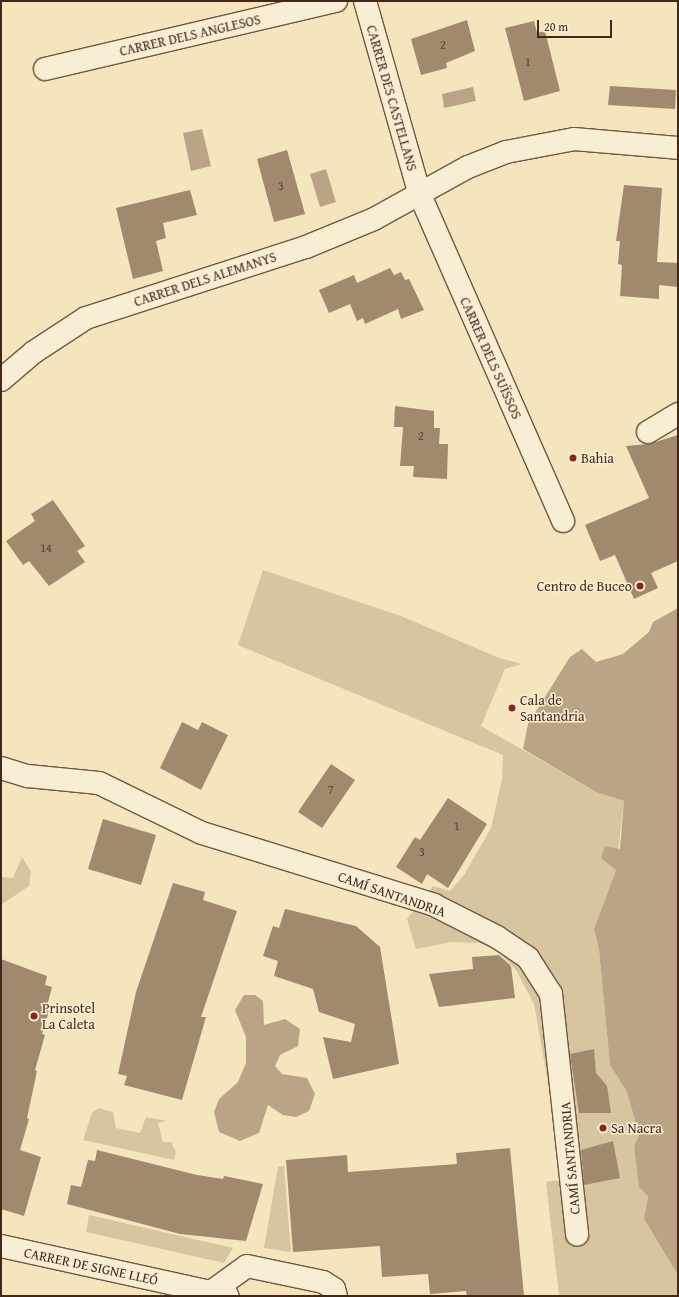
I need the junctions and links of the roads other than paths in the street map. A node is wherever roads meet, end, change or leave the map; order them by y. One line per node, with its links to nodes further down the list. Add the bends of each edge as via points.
1 (336, 1): 3 (street, CARRER DELS ANGLESOS)
2 (365, 1): 5 (street, CARRER DES CASTELLANS)
3 (45, 69)
4 (678, 148): 5 (street, CARRER DELS ALEMANYS, via 574,139 506,152 468,167)
5 (420, 195): 6 (street, CARRER DELS ALEMANYS, via 374,219 306,247 86,318 34,352); 9 (street, CARRER DELS SUÏSSOS)
6 (1, 380)
7 (678, 414): 8 (street)
8 (648, 432)
9 (562, 521)
10 (1, 768): 11 (street, CAMÍ SANTANDRIA, via 28,776 99,783 202,833 434,906 497,937 528,958 551,994)
11 (577, 1235)
12 (1, 1246): 13 (street, CARRER DE SIGNE LLEÓ)
13 (220, 1294): 14 (street, via 248,1266 323,1282 334,1289)
14 (336, 1296)

